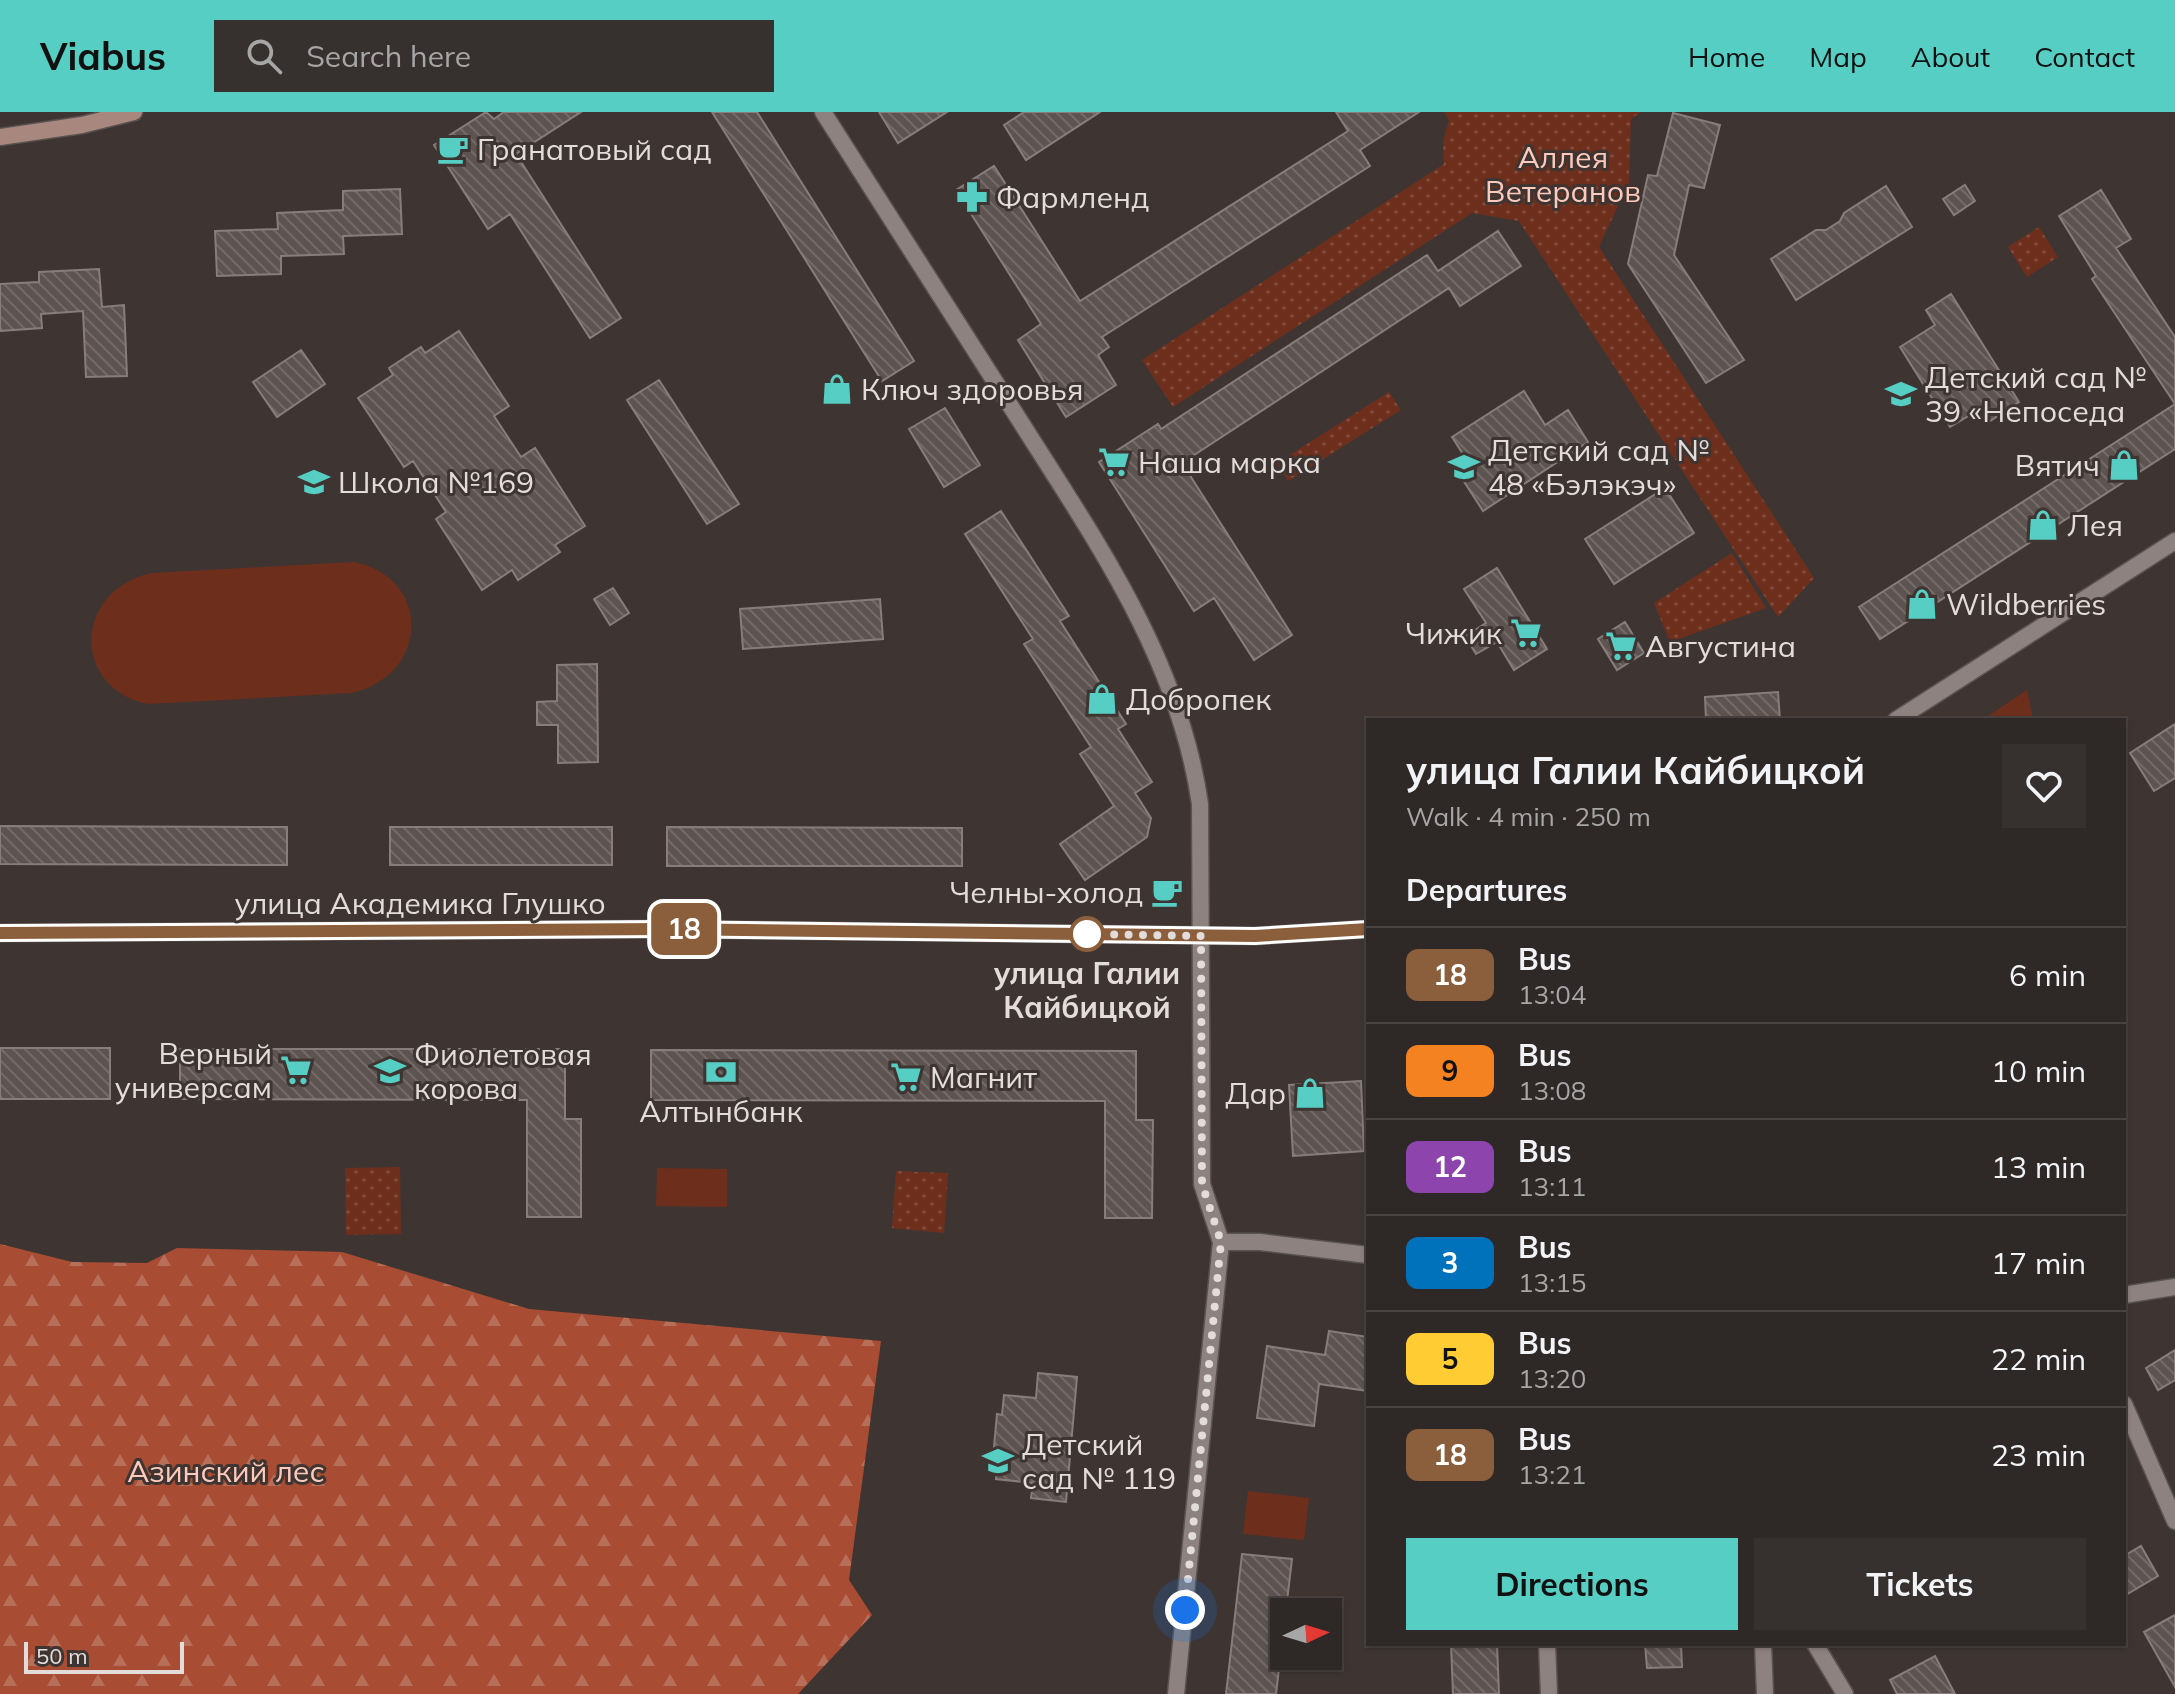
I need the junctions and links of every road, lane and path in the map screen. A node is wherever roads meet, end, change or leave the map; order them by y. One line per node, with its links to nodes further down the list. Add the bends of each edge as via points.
1 (134, 112): 3 (main road)
2 (823, 112): 8 (street, via 1119,581 1162,665 1195,764)
3 (0, 137)
4 (2175, 541): 5 (street)
5 (1899, 718)
6 (1366, 929): 8 (street, улица Академика Глушко)
7 (0, 933): 8 (street, улица Академика Глушко, via 662,929)
8 (1201, 936): 9 (street, via 1202,1184)
9 (1221, 1242): 10 (street); 18 (street)
10 (1366, 1255)
11 (2175, 1287): 12 (street)
12 (2126, 1295)
13 (2126, 1409): 14 (street)
14 (2175, 1521)
15 (1547, 1646): 19 (street)
16 (1763, 1646): 20 (street)
17 (1816, 1646): 21 (street)
18 (1176, 1694)
19 (1549, 1694)
20 (1765, 1694)
21 (1845, 1694)

